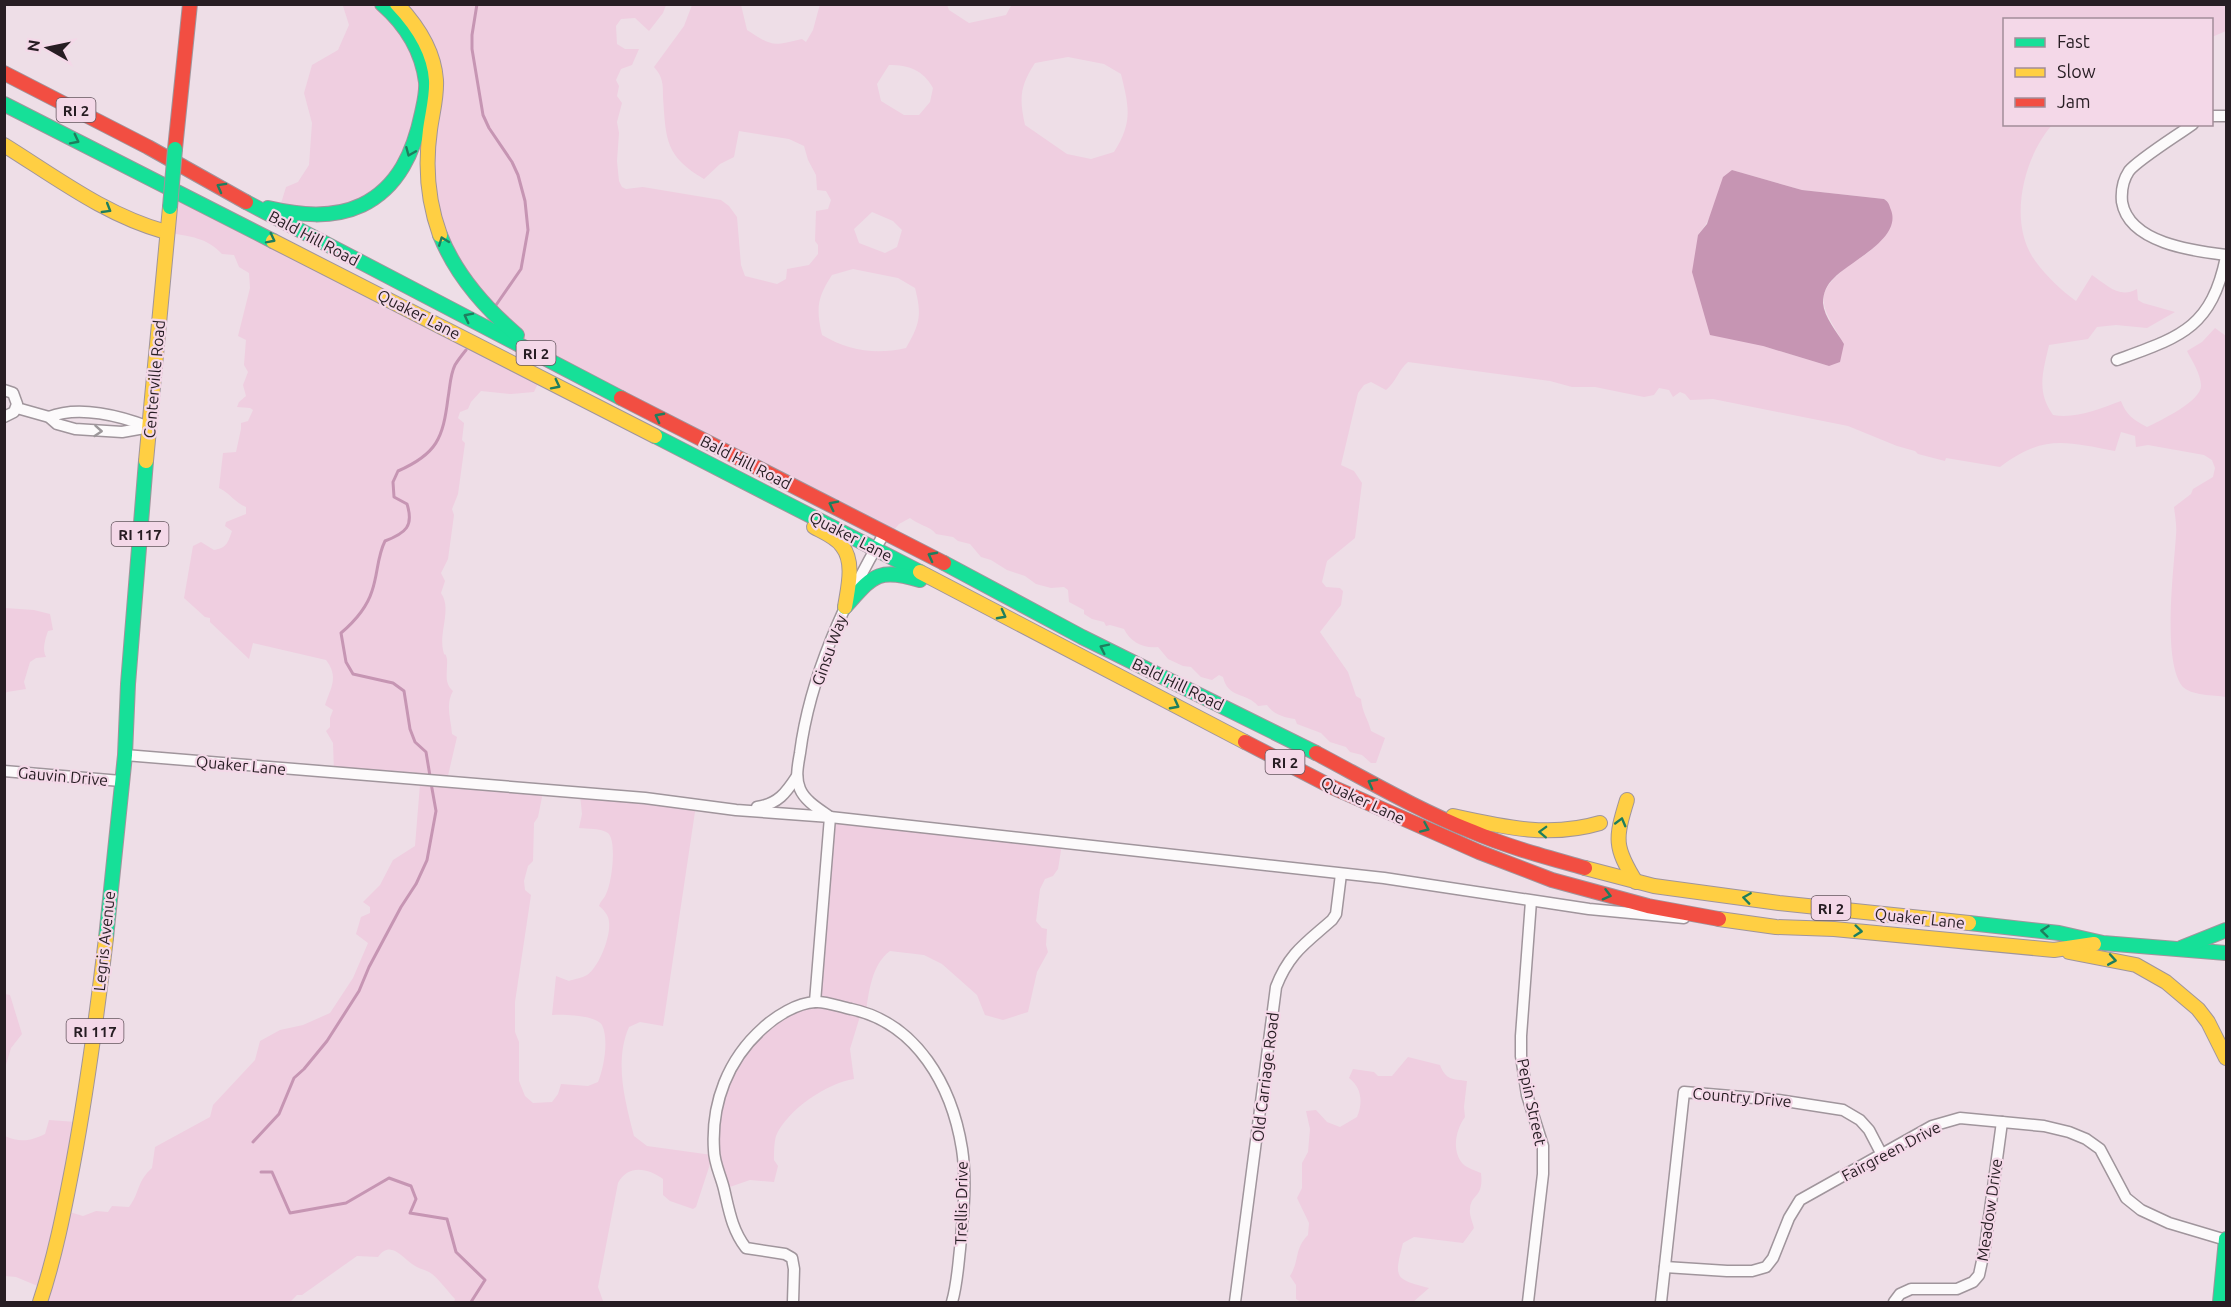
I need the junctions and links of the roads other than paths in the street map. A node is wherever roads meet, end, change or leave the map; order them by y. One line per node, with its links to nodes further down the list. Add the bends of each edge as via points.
1 (190, 4): 9 (main road, Centerville Road / RI 117, bridge)
2 (382, 4): 8 (main road, one-way to 8, via 416,46 426,82 418,134 399,175 375,198 335,214 299,215)
3 (397, 4): 12 (main road, one-way to 3, via 490,312 466,284 445,248 433,213 428,177 436,81 426,42)
4 (4, 73): 8 (main road, Bald Hill Road / RI 2, one-way to 4)
5 (4, 104): 18 (main road, Quaker Lane / RI 2, one-way to 18)
6 (2190, 126): 10 (street, via 2131,169 2123,186 2123,208 2134,224 2154,238 2192,251)
7 (4, 145): 9 (main road, one-way to 9, via 117,216)
8 (252, 205): 12 (main road, Bald Hill Road / RI 2, one-way to 8)
9 (166, 232): 17 (main road, Centerville Road / RI 117)
10 (2226, 256): 11 (street, via 2211,305 2196,321 2163,344)
11 (2117, 360)
12 (558, 364): 19 (main road, Bald Hill Road / RI 2, one-way to 12)
13 (4, 390): 14 (street, via 15,396)
14 (16, 408): 15 (street); 16 (street)
15 (4, 417)
16 (49, 417): 17 (street, via 74,412 123,416); 17 (street, one-way to 17, via 57,424 75,429 122,432)
17 (150, 427): 23 (main road, Centerville Road / RI 117)
18 (733, 475): 20 (main road, Quaker Lane / RI 2); 22 (main road, via 841,544 848,556 849,570)
19 (885, 532): 20 (street, Ginsu Way); 29 (main road, Bald Hill Road / RI 2, one-way to 19, via 1082,637)
20 (875, 549): 21 (main road, Quaker Lane / RI 2); 22 (street, Ginsu Way)
21 (968, 597): 22 (main road, via 899,573 882,572 869,580); 37 (main road, Quaker Lane / RI 2, one-way to 37, via 1332,787 1479,852 1552,880 1648,906)
22 (845, 607): 25 (street, Ginsu Way, via 809,704)
23 (124, 755): 26 (main road, Legris Avenue / RI 117); 28 (street, Quaker Lane)
24 (4, 771): 26 (street, Gauvin Drive)
25 (797, 776): 28 (street, Ginsu Way, via 777,801); 30 (street, via 804,796)
26 (121, 782): 50 (main road, Legris Avenue / RI 117, via 87,1091 66,1201)
27 (1627, 800): 34 (main road, one-way to 27, via 1619,855 1617,842)
28 (742, 809): 30 (street, Quaker Lane)
29 (1424, 810): 31 (main road, one-way to 29, via 1546,833); 32 (main road, Bald Hill Road / RI 2, via 1470,831)
30 (830, 817): 33 (street, Quaker Lane); 44 (street)
31 (1600, 823)
32 (1561, 862): 34 (main road, Quaker Lane / RI 2)
33 (1341, 874): 35 (street, Quaker Lane); 53 (street, Old Carriage Road, via 1336,914 1296,950 1276,987)
34 (1636, 882): 36 (main road, Quaker Lane / RI 2, one-way to 34)
35 (1531, 901): 37 (street, Quaker Lane, via 1666,918); 54 (street, Pepin Street, via 1521,1056 1527,1095 1543,1146 1543,1174)
36 (1779, 903): 38 (main road); 40 (main road, Quaker Lane / RI 2, one-way to 36, via 2059,933)
37 (1716, 919): 38 (main road, Quaker Lane / RI 2)
38 (1776, 927): 42 (main road, Quaker Lane / RI 2, one-way to 42)
39 (2226, 930): 41 (main road)
40 (2103, 943): 41 (main road, Quaker Lane / RI 2); 42 (main road, Quaker Lane / RI 2)
41 (2178, 949): 43 (main road, Quaker Lane / RI 2)
42 (2054, 950): 45 (main road, one-way to 45, via 2127,963 2155,975 2198,1008)
43 (2226, 953)
44 (815, 1002): 51 (street, via 773,1019 749,1041 721,1088 715,1118 714,1151 732,1223 746,1248 792,1258); 52 (street, Trellis Drive, via 884,1019 920,1050 941,1084 957,1127 964,1172 962,1227)
45 (2226, 1058)
46 (2002, 1122): 47 (street, Fairgreen Drive, via 1960,1118 1945,1121); 48 (street, Fairgreen Drive, via 2044,1126 2086,1139 2100,1149 2126,1198 2141,1210); 56 (street, Meadow Drive, via 1978,1275 1973,1282 1957,1289 1911,1289)
47 (1881, 1154): 49 (street, Fairgreen Drive, via 1800,1200 1766,1267 1752,1271); 49 (street, Country Drive, via 1869,1130 1843,1110 1684,1092)
48 (2226, 1240): 57 (main road)
49 (1665, 1267): 55 (street, Country Drive)
50 (40, 1302)
51 (793, 1302)
52 (952, 1302)
53 (1235, 1302)
54 (1528, 1302)
55 (1661, 1302)
56 (1894, 1302)
57 (2220, 1302)

